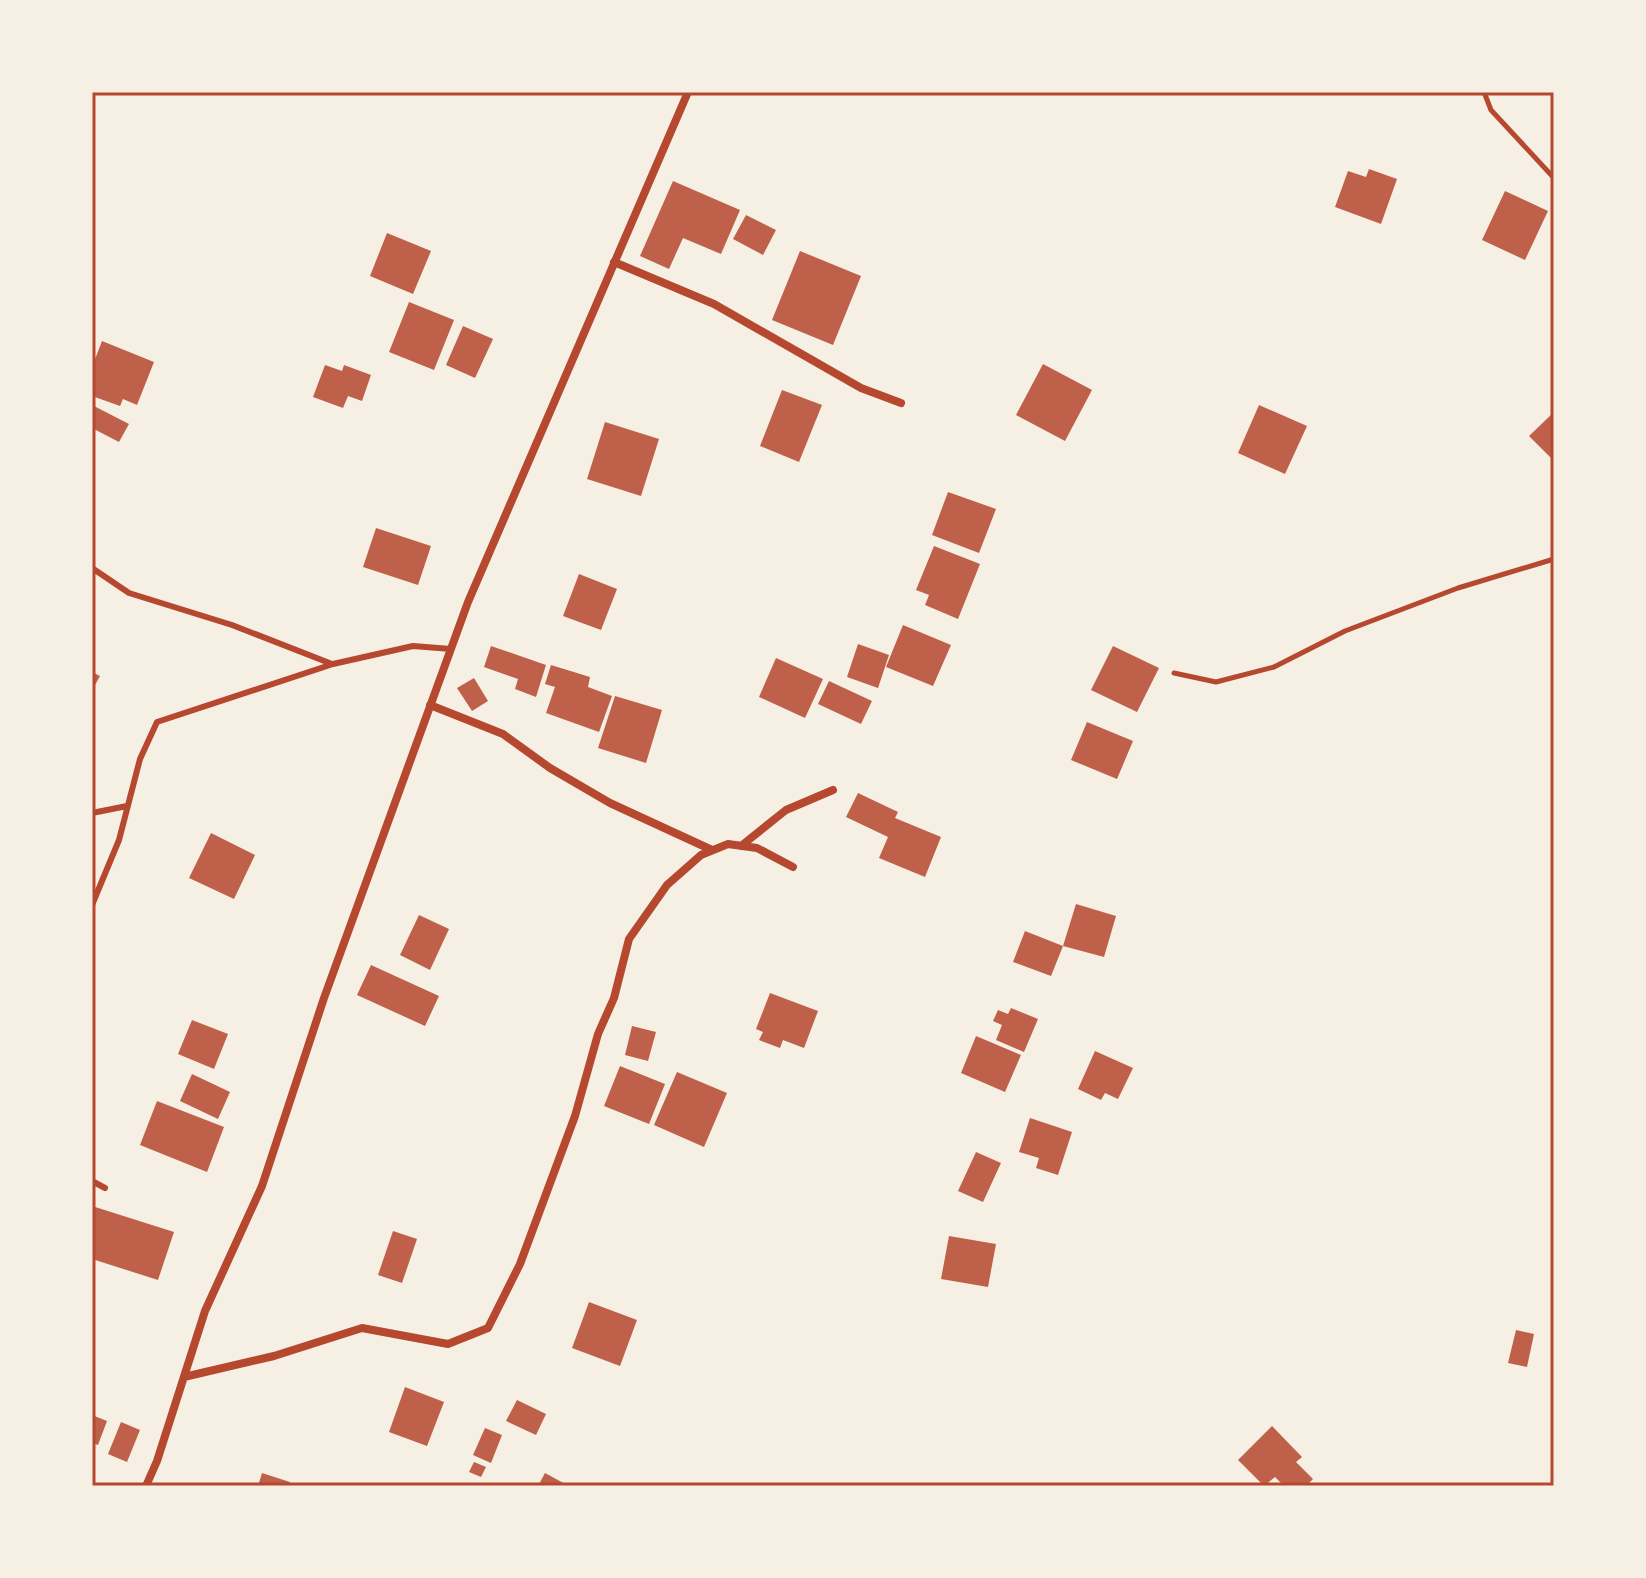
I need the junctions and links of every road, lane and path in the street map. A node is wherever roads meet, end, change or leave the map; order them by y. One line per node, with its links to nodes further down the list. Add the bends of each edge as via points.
1 (688, 92): 4 (street)
2 (1484, 92): 3 (path, via 1491,110)
3 (1554, 178)
4 (614, 262): 5 (street, via 714,304 861,388); 8 (street)
5 (901, 403)
6 (1554, 559): 10 (path, via 1345,631 1274,667 1216,682)
7 (92, 568): 9 (lane, via 129,593)
8 (451, 649): 9 (lane, via 413,646); 11 (street)
9 (333, 664): 13 (lane, via 157,722)
10 (1174, 673)
11 (430, 705): 16 (street, via 503,734 610,803); 21 (street, via 262,1186 205,1311)
12 (833, 790): 15 (street, via 786,810)
13 (127, 806): 14 (lane); 18 (lane)
14 (92, 813)
15 (741, 846): 16 (street); 17 (street, via 757,848)
16 (712, 850): 21 (street, via 667,885 629,939 575,1116 520,1264 488,1328 448,1344 362,1328)
17 (793, 867)
18 (92, 905)
19 (92, 1181): 20 (lane)
20 (105, 1188)
21 (184, 1377): 22 (street)
22 (146, 1486)

